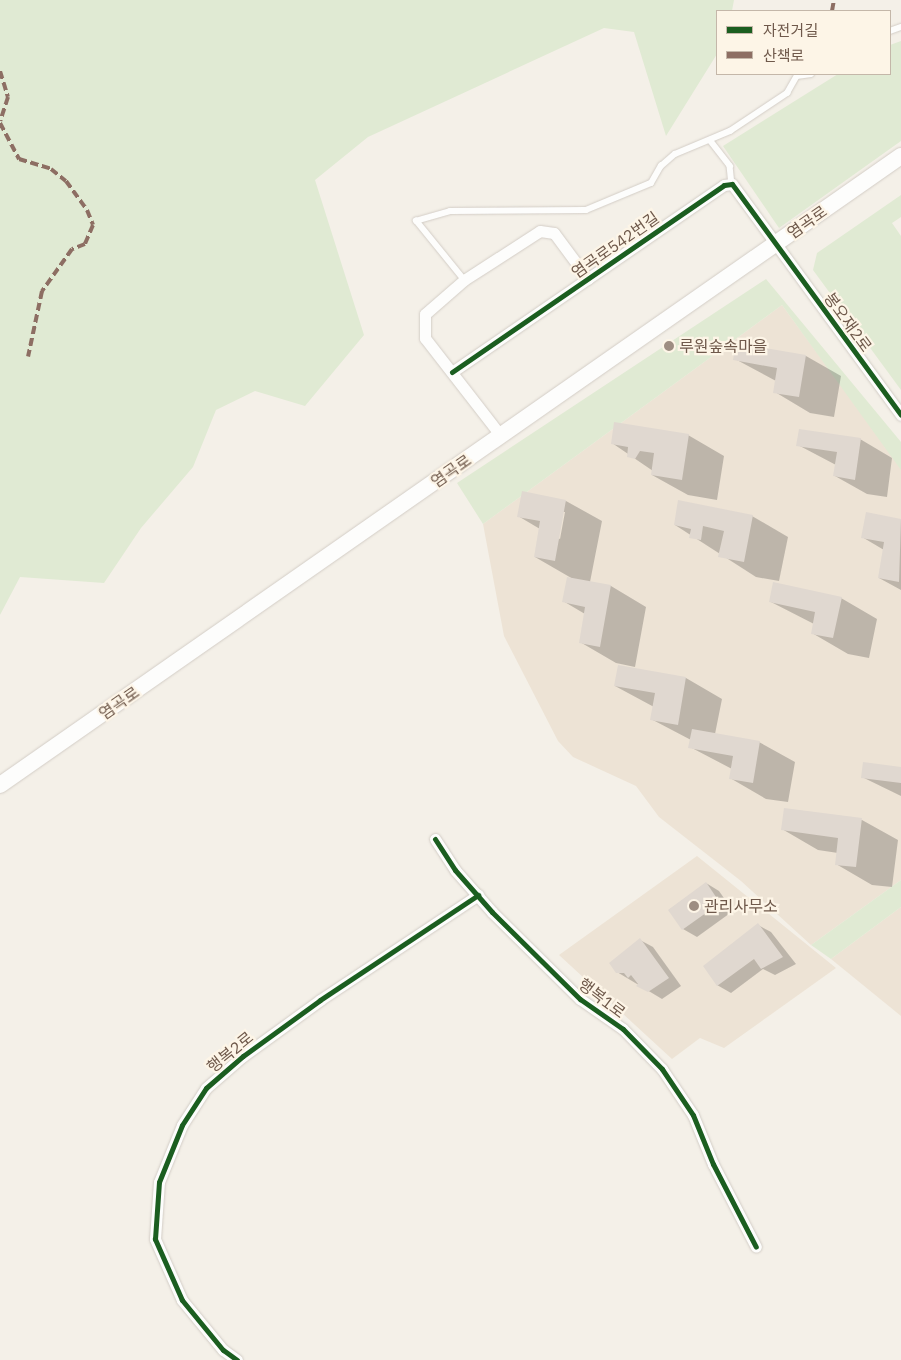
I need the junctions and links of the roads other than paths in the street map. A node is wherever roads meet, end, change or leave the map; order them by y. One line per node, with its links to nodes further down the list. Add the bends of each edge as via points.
1 (804, 75): 2 (lane, via 797,76 787,93 767,109)
2 (710, 140): 4 (lane, via 730,166); 7 (lane, via 675,154 661,166 651,183 586,210 450,211 416,222)
3 (901, 156): 5 (main road, 염곡로)
4 (732, 184): 5 (street); 6 (street, 염곡로542번길, via 724,185)
5 (776, 244): 9 (street, 봉오재2로); 10 (main road, 염곡로)
6 (588, 279): 7 (street, via 554,233 540,231); 8 (street, 염곡로542번길)
7 (464, 280): 8 (street, via 425,314 425,338)
8 (452, 372): 10 (street)
9 (901, 414)
10 (501, 436): 11 (main road, 염곡로)
11 (0, 786)
12 (435, 839): 13 (street, 행복1로)
13 (478, 895): 14 (street, 행복1로, via 580,999 623,1029 662,1069 693,1115 713,1164); 15 (street, 행복2로, via 320,1000 243,1056 206,1088 182,1125 158,1182 155,1239 182,1300 223,1350)
14 (756, 1247)
15 (237, 1360)

